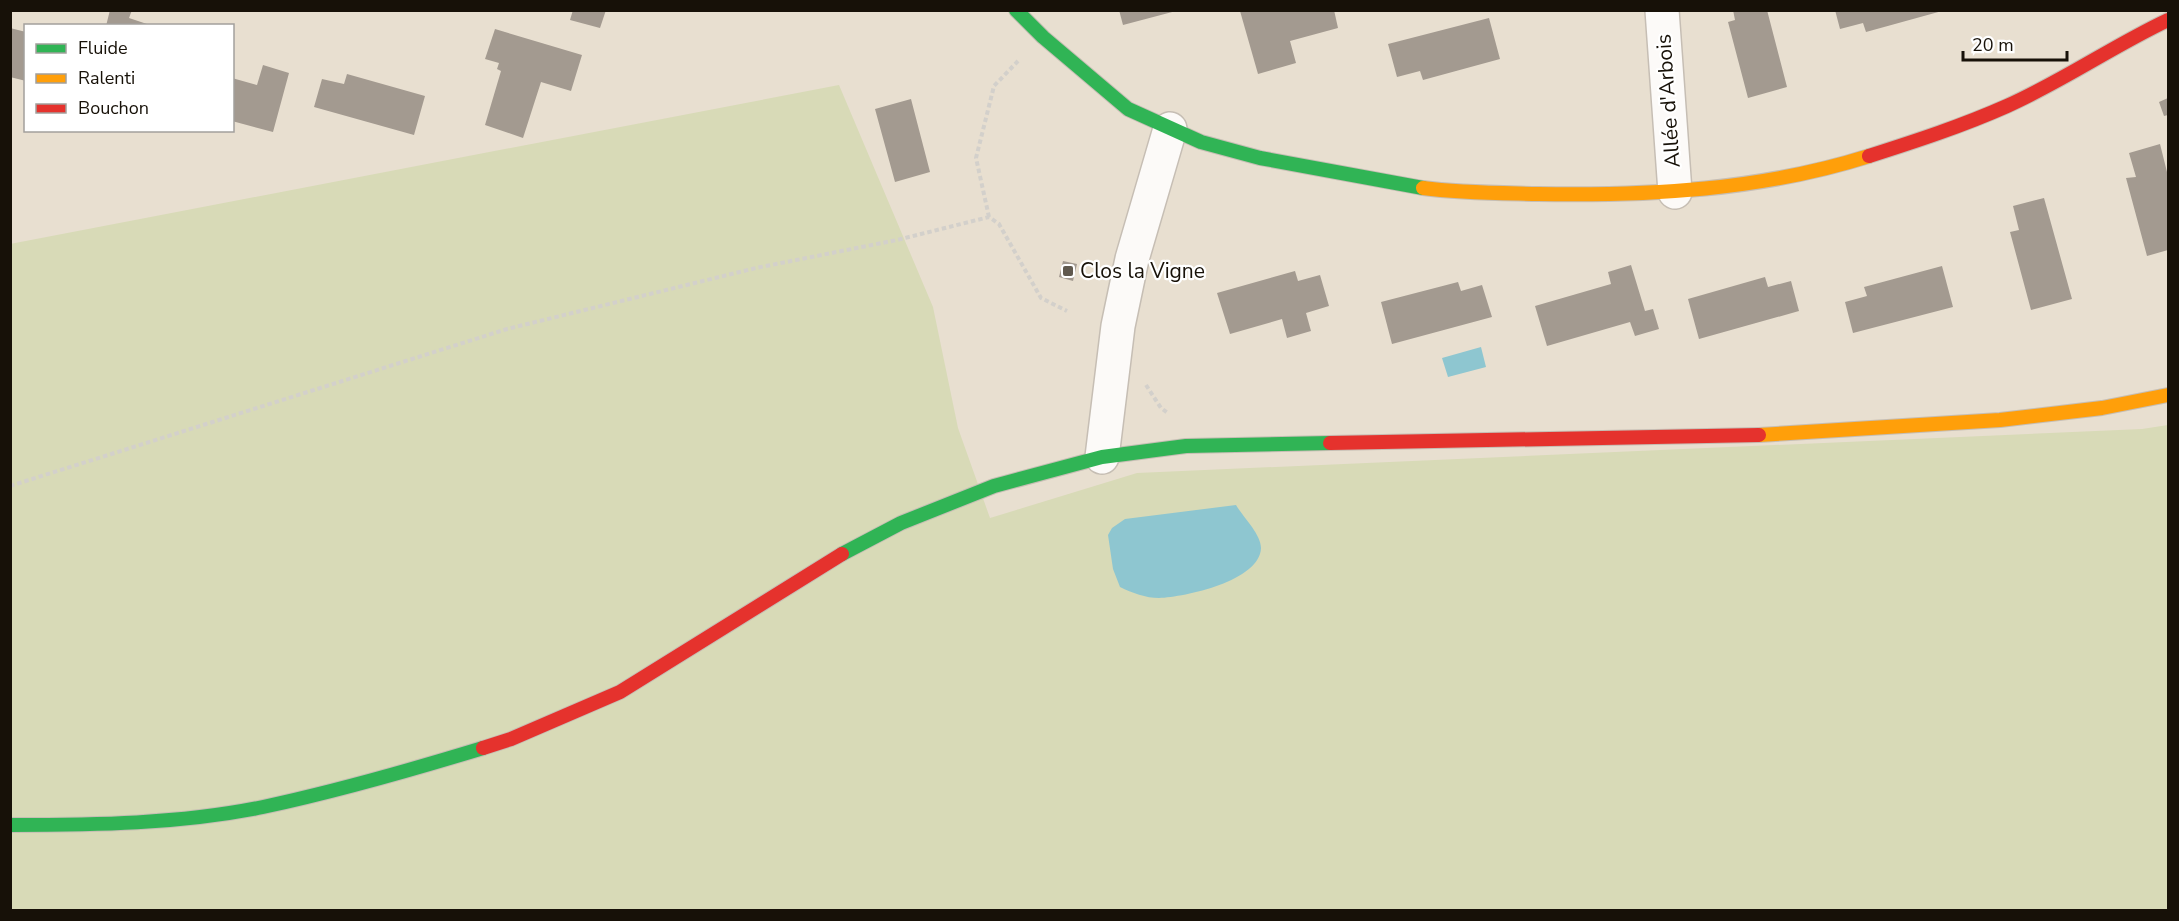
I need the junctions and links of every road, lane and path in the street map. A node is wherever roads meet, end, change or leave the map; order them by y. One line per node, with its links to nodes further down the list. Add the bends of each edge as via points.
1 (1016, 10): 4 (street)
2 (1662, 10): 6 (street, Allée d'Arbois)
3 (2155, 21): 6 (street, via 2047,87 1923,139 1850,162 1751,183)
4 (1042, 37): 5 (street, via 1128,109); 7 (path, via 994,86 976,158)
5 (1170, 129): 6 (street, via 1260,158 1452,192); 10 (street, via 1120,315)
6 (1675, 192)
7 (989, 217): 8 (path, via 999,224 1041,298); 11 (path, via 756,268 507,329)
8 (1067, 311)
9 (2169, 395): 10 (street, via 2102,408 1989,421 1734,436 1186,446)
10 (1102, 457): 12 (street, via 994,486 901,523 852,548 620,692 511,740 399,774 262,807 108,824)
11 (10, 486)
12 (10, 825)

